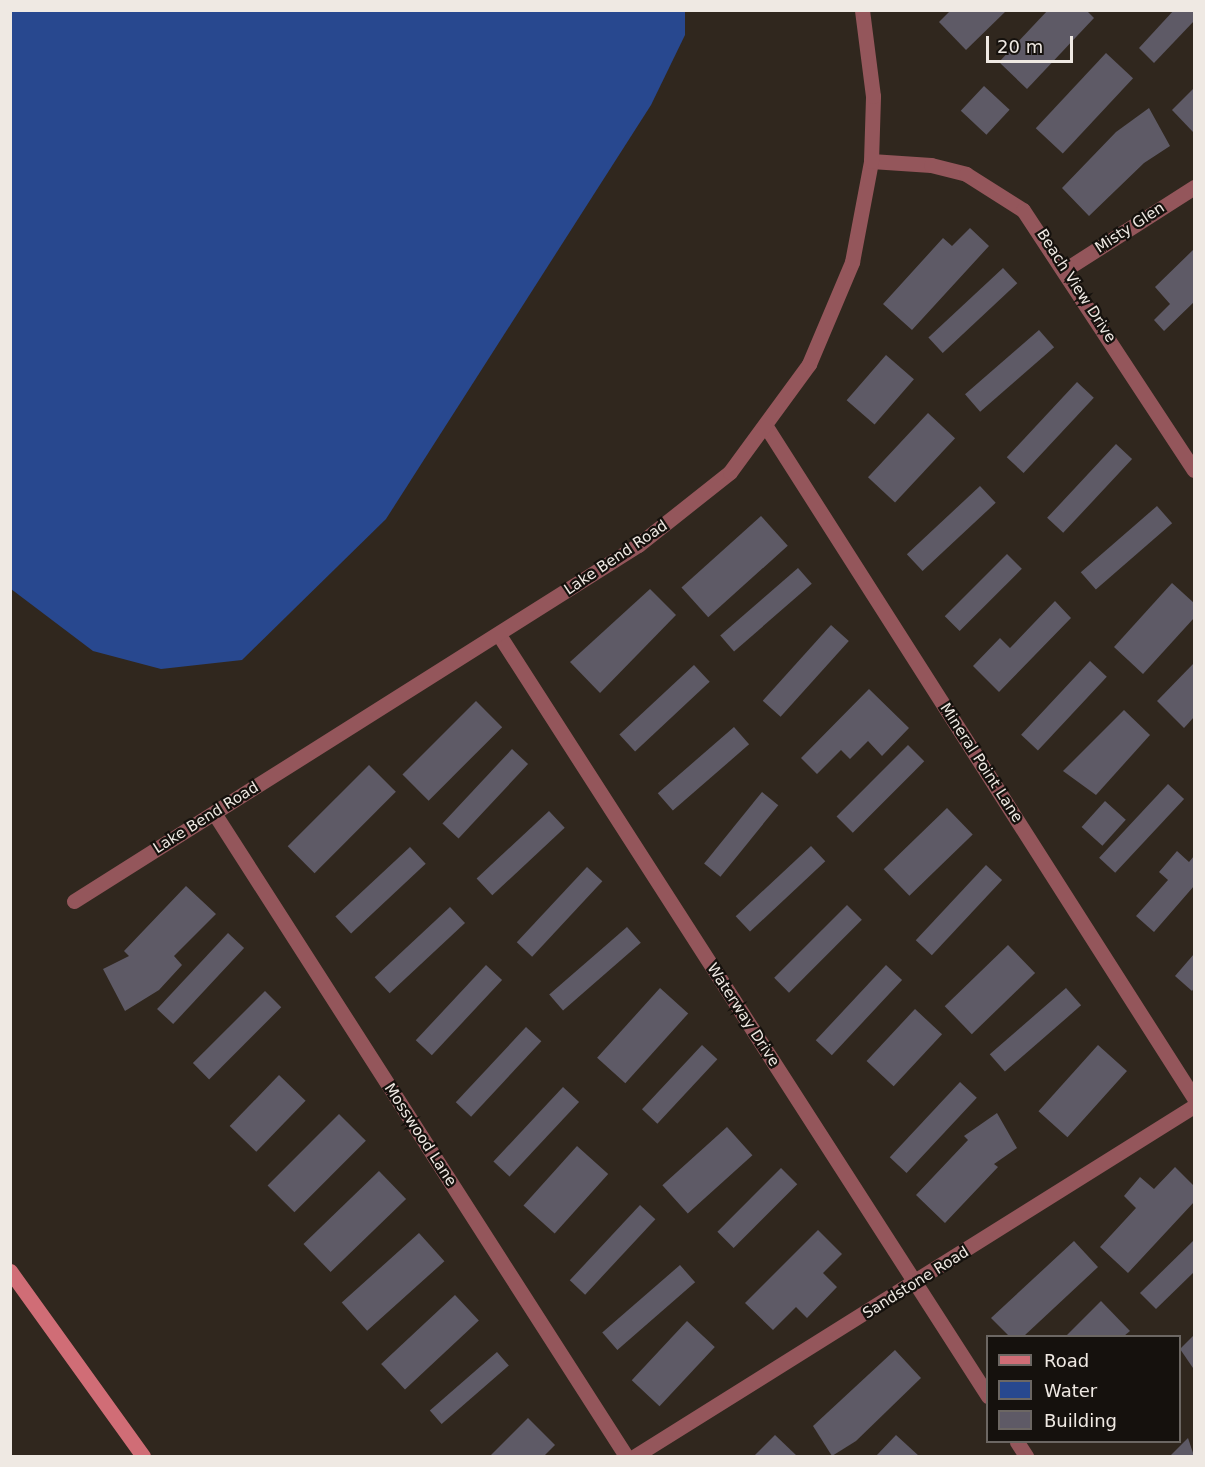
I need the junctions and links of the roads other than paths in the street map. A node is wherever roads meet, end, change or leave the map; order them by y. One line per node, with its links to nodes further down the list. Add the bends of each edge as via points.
1 (862, 10): 2 (street, Lake Bend Road, via 873,96)
2 (871, 161): 4 (street, Beach View Drive, via 931,165 994,188 1023,210); 5 (street, Lake Bend Road, via 855,251 834,314)
3 (1194, 187): 4 (street, Misty Glen)
4 (1066, 269): 6 (street, Beach View Drive)
5 (767, 428): 7 (street, Lake Bend Road, via 730,472 685,512); 10 (street, Mineral Point Lane)
6 (1194, 470)
7 (499, 634): 8 (street, Lake Bend Road); 13 (street, Waterway Drive)
8 (214, 813): 9 (street, Lake Bend Road); 17 (street, Mosswood Lane)
9 (74, 901)
10 (1194, 1098)
11 (1194, 1106): 13 (street, Sandstone Road)
12 (10, 1271): 16 (main road)
13 (916, 1283): 14 (street, Waterway Drive); 18 (street, Sandstone Road)
14 (986, 1394)
15 (1018, 1443): 19 (street)
16 (143, 1456)
17 (626, 1456)
18 (635, 1456)
19 (1026, 1456)

